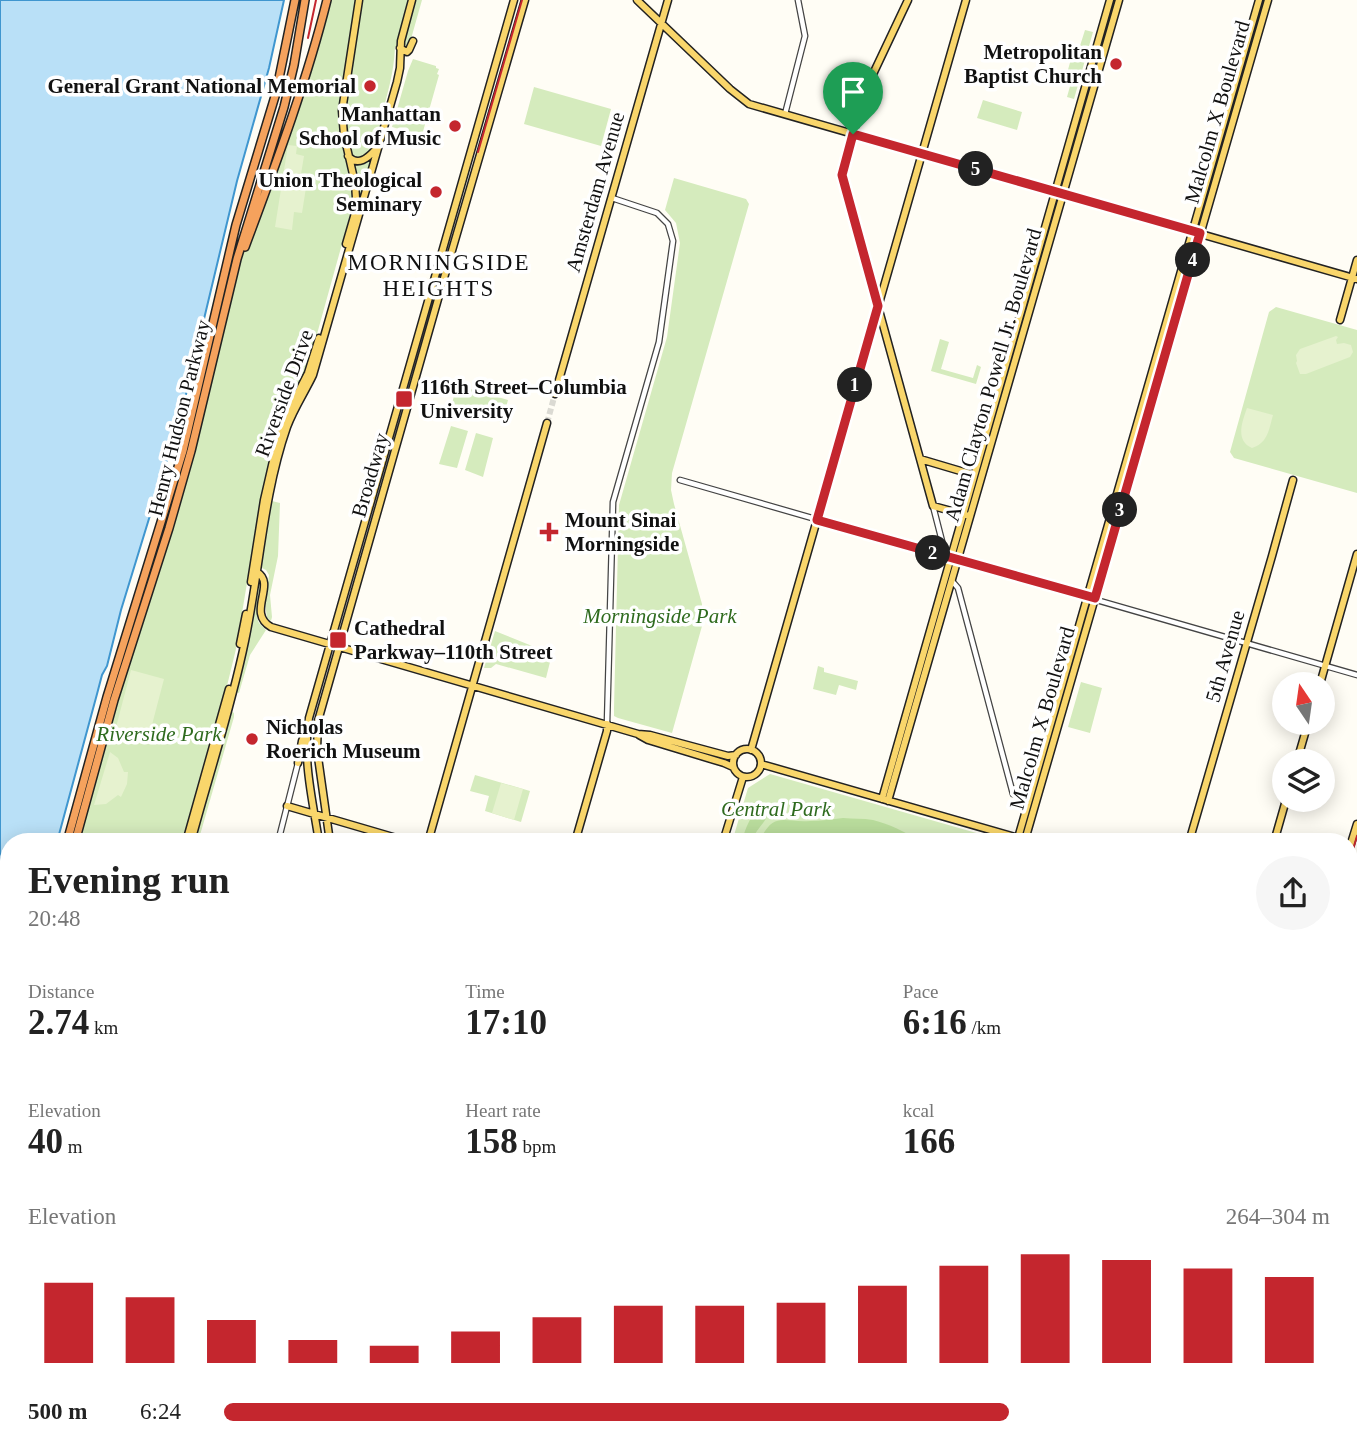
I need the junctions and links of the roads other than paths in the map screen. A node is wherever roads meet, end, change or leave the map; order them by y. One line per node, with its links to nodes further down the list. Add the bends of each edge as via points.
1 (295, 0): 77 (highway, Henry Hudson Parkway, via 276,93 236,225 187,439)
2 (305, 0): 32 (highway, Henry Hudson Parkway, via 284,107)
3 (327, 0): 32 (highway, via 294,112)
4 (359, 0): 24 (main road, Riverside Drive, via 342,111)
5 (412, 0): 19 (main road, Riverside Drive)
6 (514, 0): 29 (main road, Broadway)
7 (525, 0): 30 (main road, Broadway)
8 (637, 0): 17 (main road)
9 (668, 0): 17 (main road, Amsterdam Avenue)
10 (798, 0): 20 (street, via 805,36)
11 (908, 0): 21 (main road, via 865,91)
12 (966, 0): 23 (main road)
13 (1110, 0): 25 (main road, Adam Clayton Powell Jr. Boulevard)
14 (1119, 0): 25 (main road, Adam Clayton Powell Jr. Boulevard)
15 (1259, 0): 27 (main road, Malcolm X Boulevard)
16 (1268, 0): 27 (main road, Malcolm X Boulevard)
17 (662, 23): 20 (main road, via 745,102); 26 (main road, Amsterdam Avenue)
18 (413, 41): 19 (main road, via 407,52)
19 (400, 48): 22 (main road, Riverside Drive, via 400,71)
20 (785, 114): 21 (main road)
21 (853, 134): 23 (main road); 33 (main road, via 842,175)
22 (379, 146): 24 (main road, via 363,161); 37 (main road, Riverside Drive)
23 (921, 153): 25 (main road); 33 (main road)
24 (347, 154): 37 (main road, Riverside Drive, via 356,191 355,213)
25 (1059, 193): 27 (main road); 41 (main road, Adam Clayton Powell Jr. Boulevard); 46 (main road, Adam Clayton Powell Jr. Boulevard)
26 (612, 198): 38 (main road, Amsterdam Avenue); 62 (street, via 657,213 668,224 673,241 661,333 613,502)
27 (1196, 232): 31 (main road); 54 (main road, Malcolm X Boulevard)
28 (1357, 260): 31 (main road)
29 (435, 276): 30 (main road); 34 (main road, Broadway)
30 (444, 278): 35 (main road, Broadway)
31 (1354, 278): 36 (main road)
32 (229, 290): 78 (highway, Henry Hudson Parkway, via 189,458)
33 (878, 306): 40 (main road); 47 (main road)
34 (424, 317): 35 (main road); 56 (main road, Broadway)
35 (433, 319): 57 (main road, Broadway)
36 (1340, 320)
37 (311, 374): 52 (main road, Riverside Drive, via 289,414 277,454)
38 (555, 394)
39 (547, 423): 61 (main road)
40 (920, 459): 41 (main road); 44 (main road)
41 (974, 475): 45 (main road, Adam Clayton Powell Jr. Boulevard)
42 (680, 480): 47 (street)
43 (1293, 480): 55 (main road, 5th Avenue)
44 (933, 506): 45 (main road); 49 (street, via 943,545)
45 (963, 515): 46 (main road); 50 (main road, Adam Clayton Powell Jr. Boulevard)
46 (971, 517): 51 (main road, Adam Clayton Powell Jr. Boulevard)
47 (817, 520): 49 (street); 65 (main road)
48 (1357, 554): 58 (main road)
49 (940, 555): 50 (street)
50 (950, 558): 51 (street); 72 (main road, Adam Clayton Powell Jr. Boulevard)
51 (958, 560): 53 (main road, Adam Clayton Powell Jr. Boulevard); 54 (street)
52 (254, 571): 56 (main road, via 264,579 261,617 266,624); 79 (main road, Riverside Drive, via 244,645)
53 (952, 581): 71 (street, via 958,588); 72 (main road, Adam Clayton Powell Jr. Boulevard)
54 (1091, 597): 55 (street); 88 (main road, Malcolm X Boulevard)
55 (1247, 643): 58 (street); 89 (main road, 5th Avenue)
56 (330, 644): 57 (main road); 63 (main road, Broadway)
57 (340, 647): 61 (main road); 76 (main road, Broadway, via 318,725)
58 (1326, 666): 59 (main road); 60 (street)
59 (1324, 672)
60 (1357, 675)
61 (472, 685): 62 (main road); 84 (main road)
62 (607, 724): 64 (main road); 85 (main road)
63 (308, 729): 67 (main road); 75 (main road, Broadway)
64 (638, 734): 66 (main road); 69 (main road)
65 (751, 750): 66 (main road); 68 (main road)
66 (736, 755): 69 (main road)
67 (298, 763): 73 (street)
68 (761, 764): 70 (main road, via 755,775); 72 (main road)
69 (733, 767): 70 (main road)
70 (743, 777): 86 (main road)
71 (1013, 794)
72 (885, 799): 87 (main road)
73 (287, 806): 75 (main road); 80 (street)
74 (1283, 812): 90 (main road)
75 (315, 815): 76 (main road); 81 (main road, Broadway)
76 (326, 818): 82 (main road, Broadway); 83 (main road)
77 (69, 833)
78 (77, 833)
79 (191, 833)
80 (280, 833)
81 (318, 833)
82 (328, 833)
83 (378, 833)
84 (431, 833)
85 (578, 833)
86 (726, 833)
87 (1001, 833)
88 (1027, 833)
89 (1192, 833)
90 (1277, 833)

